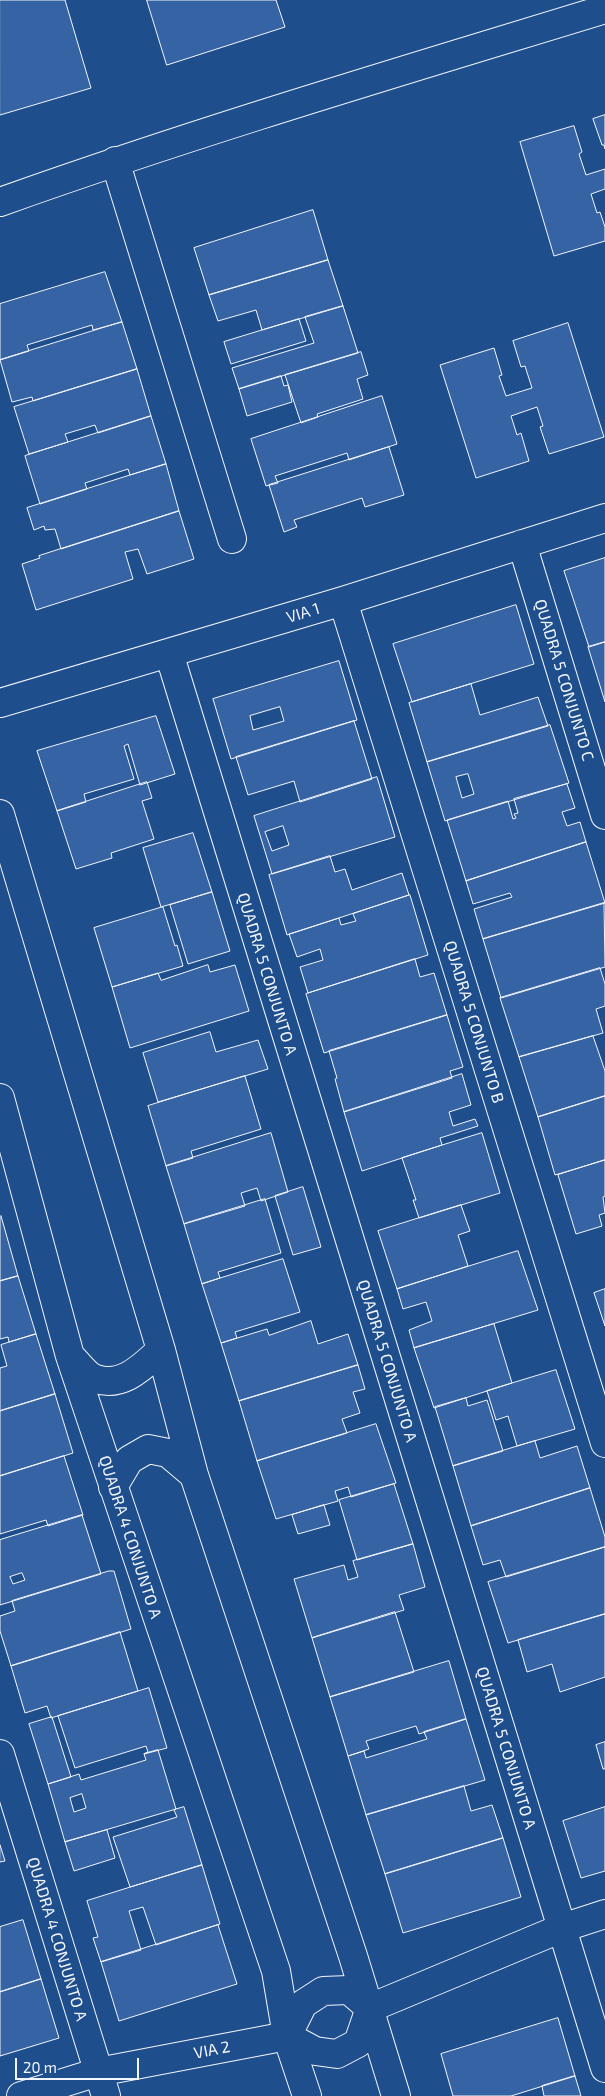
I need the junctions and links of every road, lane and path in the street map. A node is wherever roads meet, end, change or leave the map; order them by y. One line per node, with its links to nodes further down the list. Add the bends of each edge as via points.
1 (605, 9): 2 (street)
2 (115, 161): 3 (street); 5 (street)
3 (0, 202)
4 (605, 518): 6 (street, VIA 1)
5 (232, 539)
6 (522, 544): 7 (street, VIA 1); 11 (street, QUADRA 5 CONJUNTO C)
7 (343, 601): 8 (street, VIA 1); 15 (street, QUADRA 5 CONJUNTO B)
8 (169, 653): 9 (street, VIA 1); 20 (street, QUADRA 5 CONJUNTO A)
9 (0, 703)
10 (0, 814): 13 (street)
11 (605, 815)
12 (0, 1098): 14 (street, QUADRA 4 CONJUNTO A)
13 (160, 1350): 14 (street, via 136,1373 113,1381 95,1379); 16 (street)
14 (70, 1356): 17 (street, QUADRA 4 CONJUNTO A)
15 (605, 1443)
16 (194, 1475): 17 (street, via 168,1453 148,1448 129,1460); 21 (street)
17 (113, 1487): 22 (street, QUADRA 4 CONJUNTO A, via 276,1971)
18 (0, 1754): 24 (street, QUADRA 4 CONJUNTO A)
19 (605, 1914): 20 (street)
20 (562, 1928): 21 (street); 23 (street, QUADRA 5 CONJUNTO A)
21 (370, 2008): 22 (street, via 349,1990 323,1991 303,2004); 22 (street, via 358,2043 337,2054 315,2051); 27 (street)
22 (287, 2036): 24 (street, VIA 2); 26 (street, QUADRA 4 CONJUNTO A)
23 (605, 2068)
24 (102, 2084): 25 (street, VIA 2)
25 (21, 2096)
26 (307, 2096)
27 (396, 2096)

